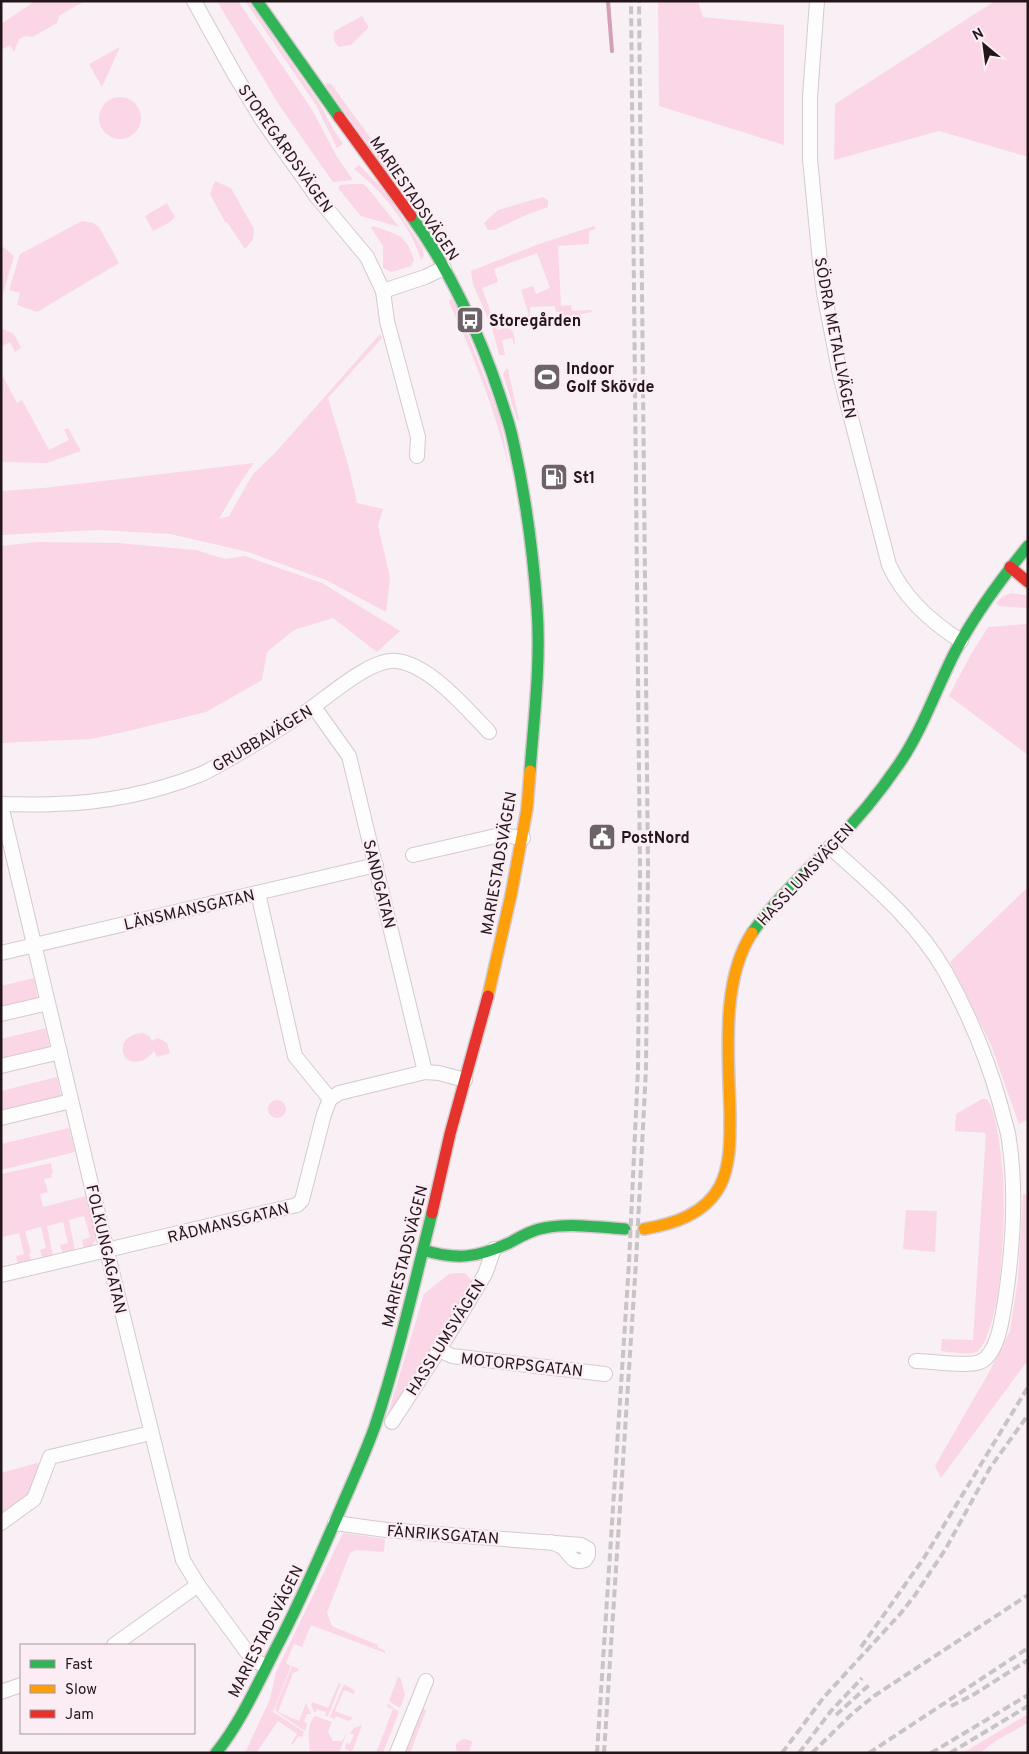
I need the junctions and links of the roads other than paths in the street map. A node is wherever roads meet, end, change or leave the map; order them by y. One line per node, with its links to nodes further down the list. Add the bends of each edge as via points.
1 (194, 1): 5 (street, STOREGÅRDSVÄGEN, via 262,120 317,196 367,257)
2 (257, 1): 4 (main road, MARIESTADSVÄGEN, via 417,224)
3 (817, 1): 10 (street, SÖDRA METALLVÄGEN, via 810,97 810,160 824,293 840,375 889,565 918,608)
4 (444, 268): 5 (street); 14 (main road, MARIESTADSVÄGEN, via 491,369 512,434 528,521 538,609 537,676)
5 (383, 291): 6 (street, STOREGÅRDSVÄGEN, via 418,437)
6 (417, 456)
7 (1026, 541): 8 (main road, HASSLUMSVÄGEN)
8 (1010, 567): 9 (main road); 10 (main road, HASSLUMSVÄGEN)
9 (1028, 582)
10 (961, 641): 15 (main road, HASSLUMSVÄGEN, via 902,760)
11 (314, 707): 12 (street, GRUBBAVÄGEN, via 368,668 397,661 416,667 446,688); 13 (street, GRUBBAVÄGEN, via 200,775 150,792 87,802); 17 (street, SANDGATAN, via 349,756)
12 (489, 732)
13 (1, 804): 19 (street, FOLKUNGAGATAN)
14 (523, 838): 16 (street, via 500,835); 26 (main road, MARIESTADSVÄGEN)
15 (830, 847): 31 (main road, HASSLUMSVÄGEN, via 757,924 740,955 732,982 730,1154 721,1184 704,1207 682,1221); 37 (street, via 911,924 944,971 983,1050 1009,1139 1014,1204 1010,1270 1002,1322 993,1348 979,1362)
16 (413, 855)
17 (376, 865): 18 (street, LÄNSMANSGATAN); 25 (street, SANDGATAN)
18 (258, 893): 19 (street, LÄNSMANSGATAN); 27 (street, via 295,1056)
19 (35, 946): 20 (street, LÄNSMANSGATAN); 21 (street, FOLKUNGAGATAN)
20 (1, 953)
21 (48, 1003): 22 (street); 23 (street, FOLKUNGAGATAN)
22 (1, 1014)
23 (60, 1052): 24 (street); 28 (street, FOLKUNGAGATAN)
24 (1, 1066)
25 (425, 1072): 26 (street); 27 (street, via 339,1093)
26 (465, 1080): 33 (main road, MARIESTADSVÄGEN)
27 (330, 1099): 34 (street, RÅDMANSGATAN, via 299,1204)
28 (72, 1101): 29 (street); 34 (street, FOLKUNGAGATAN)
29 (1, 1118)
30 (625, 1229): 32 (main road, HASSLUMSVÄGEN, via 565,1225 533,1231)
31 (644, 1229)
32 (494, 1249): 33 (main road, HASSLUMSVÄGEN, via 470,1258 450,1258); 36 (street, HASSLUMSVÄGEN, via 485,1274)
33 (422, 1250): 42 (main road, MARIESTADSVÄGEN, via 394,1365 367,1445)
34 (107, 1251): 35 (street, RÅDMANSGATAN); 40 (street, FOLKUNGAGATAN)
35 (1, 1275)
36 (439, 1350): 38 (street, MOTORPSGATAN, via 452,1356); 39 (street, HASSLUMSVÄGEN)
37 (916, 1361)
38 (605, 1374)
39 (392, 1422)
40 (151, 1433): 41 (street, via 50,1457 34,1499); 44 (street, FOLKUNGAGATAN, via 183,1560)
41 (1, 1523)
42 (335, 1523): 43 (street, FÄNRIKSGATAN, via 386,1530); 46 (main road, MARIESTADSVÄGEN, via 288,1625)
43 (551, 1542)
44 (198, 1585): 45 (street); 46 (street, FOLKUNGAGATAN, via 247,1652)
45 (115, 1644)
46 (265, 1666): 50 (main road, MARIESTADSVÄGEN, via 244,1709)
47 (426, 1681): 51 (street)
48 (20, 1685): 49 (street)
49 (1, 1692)
50 (216, 1753)
51 (397, 1753)

